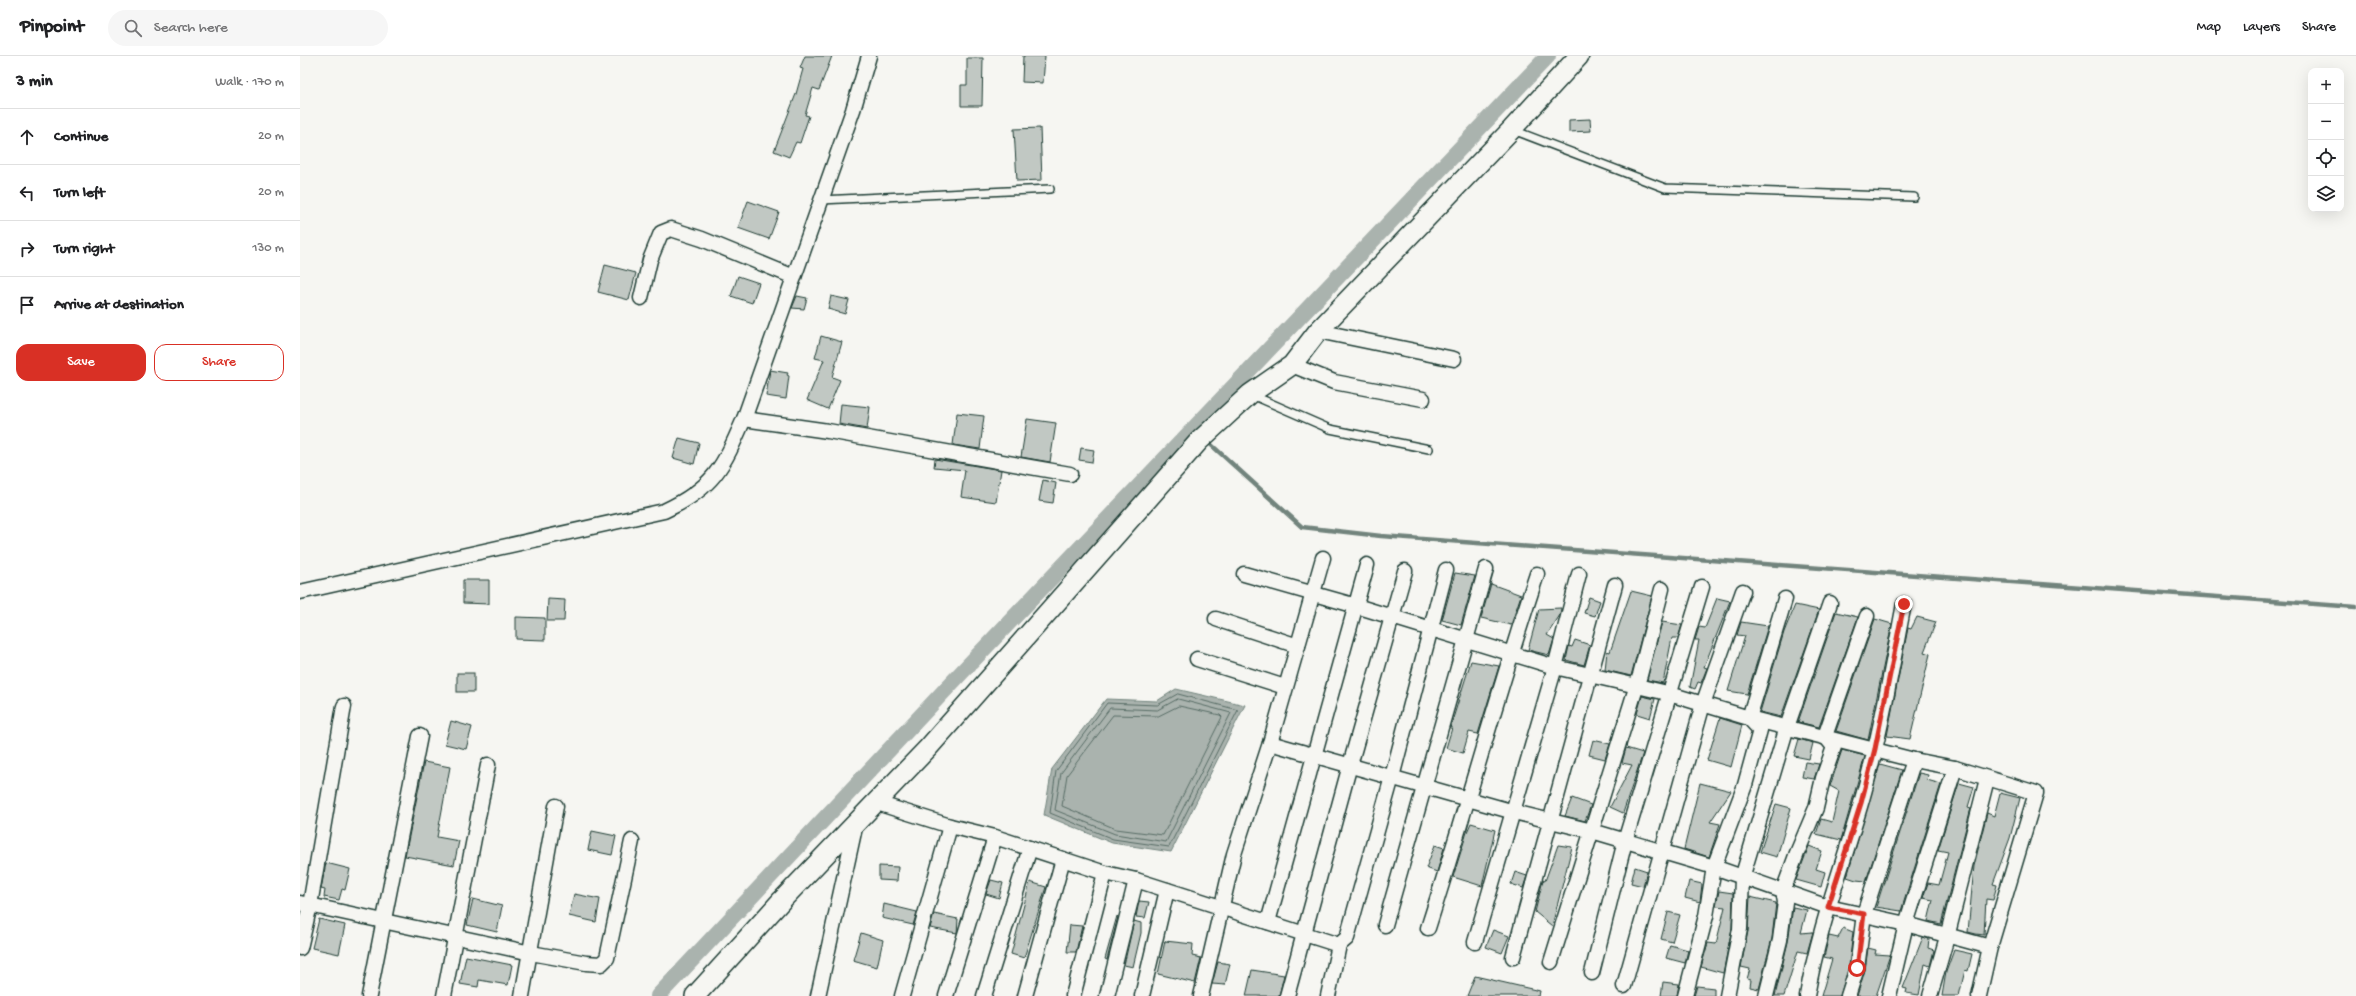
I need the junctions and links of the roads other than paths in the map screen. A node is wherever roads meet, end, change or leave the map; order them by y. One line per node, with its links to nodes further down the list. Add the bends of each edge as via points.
1 (869, 56): 6 (street)
2 (1578, 56): 3 (main road)
3 (1512, 129): 5 (lane, via 1665,188); 9 (main road)
4 (1050, 189): 6 (lane)
5 (1914, 197)
6 (821, 200): 7 (street)
7 (794, 277): 8 (street, via 671,229 661,233 650,260); 14 (street)
8 (640, 298)
9 (1318, 331): 10 (street); 11 (main road)
10 (1454, 359)
11 (1292, 365): 12 (main road); 13 (street, via 1334,382)
12 (1250, 394): 15 (lane, via 1330,429); 65 (main road, via 1205,435)
13 (1423, 399)
14 (744, 419): 16 (street, via 828,431); 29 (street, via 725,463 712,480 685,502 664,511)
15 (1429, 449)
16 (1070, 474)
17 (1323, 558): 30 (street)
18 (1367, 565): 34 (street)
19 (1486, 569): 39 (street)
20 (1446, 570): 38 (street)
21 (1406, 571): 36 (street)
22 (1244, 574): 30 (street)
23 (1537, 574): 41 (street)
24 (1579, 574): 43 (street)
25 (1615, 585): 44 (street)
26 (1702, 587): 47 (street)
27 (1662, 589): 45 (street)
28 (1743, 591): 48 (street)
29 (300, 592)
30 (1312, 593): 34 (street); 40 (street)
31 (1786, 599): 50 (street)
32 (1830, 602): 51 (street)
33 (1904, 604): 55 (street)
34 (1356, 606): 36 (street); 56 (street)
35 (1867, 616): 53 (street)
36 (1394, 618): 38 (street); 59 (street)
37 (1216, 619): 40 (street)
38 (1430, 629): 39 (street); 61 (street)
39 (1466, 641): 41 (street); 63 (street)
40 (1298, 646): 46 (street)
41 (1511, 654): 43 (street); 64 (street)
42 (1197, 659): 46 (street)
43 (1555, 668): 44 (street); 67 (street)
44 (1590, 675): 45 (street); 68 (street)
45 (1637, 686): 47 (street); 71 (street)
46 (1285, 687): 54 (street)
47 (1670, 694): 48 (street); 74 (street)
48 (1703, 704): 50 (street); 76 (street)
49 (344, 706): 84 (street)
50 (1749, 718): 51 (street); 78 (street, via 1760,730 1745,785)
51 (1787, 727): 53 (street); 80 (street)
52 (420, 736): 88 (street)
53 (1825, 736): 55 (street); 83 (street, via 1834,747 1816,808)
54 (1270, 743): 56 (street); 85 (street, via 1234,854)
55 (1875, 749): 57 (street); 86 (street)
56 (1315, 756): 59 (street); 89 (street)
57 (1914, 760): 60 (street); 87 (street)
58 (488, 765): 95 (street)
59 (1350, 765): 61 (street); 93 (street)
60 (1955, 768): 62 (street); 90 (street)
61 (1392, 777): 63 (street); 97 (street, via 1346,938)
62 (1987, 779): 94 (street); 98 (street, via 2036,794)
63 (1425, 786): 64 (street); 91 (street)
64 (1469, 798): 67 (street); 92 (street)
65 (877, 803): 69 (main road); 70 (street)
66 (556, 806): 100 (street)
67 (1514, 812): 68 (street); 96 (street)
68 (1551, 821): 71 (street); 101 (street)
69 (856, 822): 108 (main road); 109 (street)
70 (950, 826): 72 (street); 110 (street)
71 (1592, 831): 74 (street); 102 (street)
72 (995, 837): 75 (street); 111 (street)
73 (632, 841): 100 (street, via 605,960 601,964 586,963)
74 (1625, 841): 76 (street); 103 (street)
75 (1030, 848): 77 (street); 112 (street)
76 (1660, 852): 78 (street); 104 (street)
77 (1063, 859): 79 (street); 113 (street)
78 (1714, 867): 80 (street); 120 (street, via 1706,916)
79 (1105, 873): 81 (street); 114 (street)
80 (1742, 878): 83 (street); 121 (street, via 1740,929)
81 (1136, 880): 82 (street); 115 (street)
82 (1167, 890): 85 (street); 116 (street)
83 (1783, 891): 86 (street); 122 (street, via 1785,902 1780,940)
84 (305, 904): 88 (street); 99 (street)
85 (1221, 907): 89 (street); 117 (street)
86 (1828, 907): 87 (street); 123 (street, via 1814,953)
87 (1864, 914): 90 (street); 124 (street, via 1857,968)
88 (384, 921): 95 (street); 105 (street)
89 (1268, 922): 93 (street)
90 (1906, 924): 94 (street); 125 (street)
91 (1385, 925)
92 (1428, 928)
93 (1303, 932): 97 (street); 118 (street)
94 (1947, 937): 98 (street); 126 (street)
95 (455, 938): 100 (street); 106 (street)
96 (1475, 942)
97 (1339, 945): 119 (street)
98 (1990, 947): 127 (street)
99 (300, 948)
100 (531, 953): 107 (street)
101 (1513, 957)
102 (1551, 962)
103 (1592, 973)
104 (1624, 986)
105 (369, 996)
106 (444, 996)
107 (522, 996)
108 (695, 996)
109 (818, 996)
110 (902, 996)
111 (946, 996)
112 (984, 996)
113 (1025, 996)
114 (1073, 996)
115 (1107, 996)
116 (1142, 996)
117 (1201, 996)
118 (1287, 996)
119 (1328, 996)
120 (1685, 996)
121 (1727, 996)
122 (1766, 996)
123 (1807, 996)
124 (1848, 996)
125 (1890, 996)
126 (1930, 996)
127 (1979, 996)

